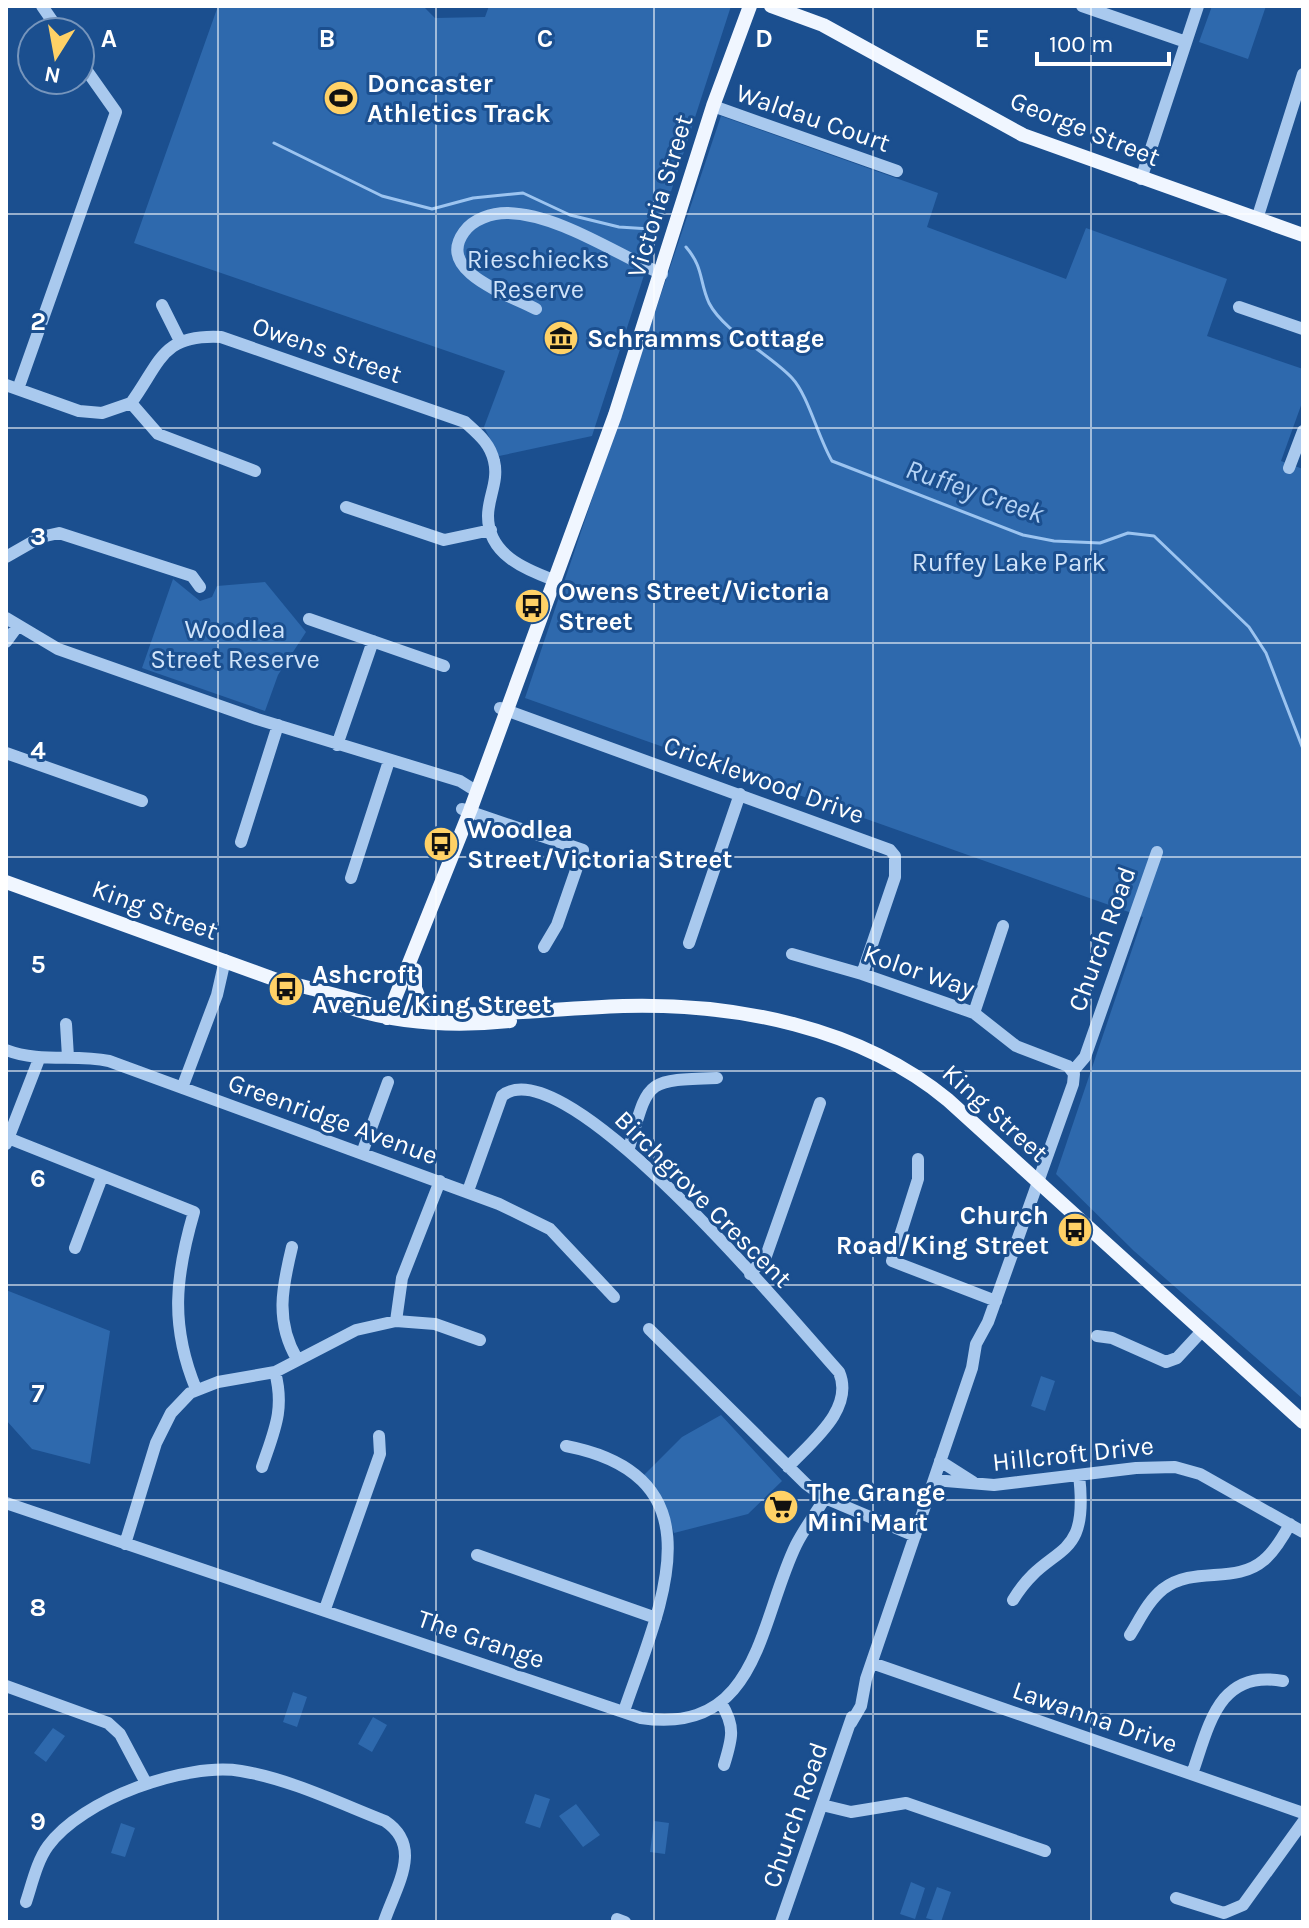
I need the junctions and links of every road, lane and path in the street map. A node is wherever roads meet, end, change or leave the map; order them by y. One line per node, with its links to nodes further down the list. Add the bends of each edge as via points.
1 (750, 6): 8 (main road, Victoria Street)
2 (771, 6): 10 (main road, George Street, via 823,25 1023,135)
3 (1082, 6): 5 (street)
4 (1198, 6): 5 (street)
5 (1186, 42): 10 (street)
6 (1303, 74): 11 (street)
7 (96, 84): 19 (street, via 116,112)
8 (713, 106): 9 (street, Waldau Court); 13 (main road, Victoria Street)
9 (897, 171)
10 (1141, 179): 11 (main road, George Street)
11 (1257, 219): 12 (main road, George Street)
12 (1303, 235)
13 (662, 274): 16 (street, via 538,218 506,213 468,225 458,240 457,256 469,275); 28 (main road, Victoria Street)
14 (162, 305): 18 (street)
15 (1239, 307): 17 (street)
16 (536, 309)
17 (1303, 329)
18 (180, 341): 20 (street, via 157,359); 26 (street, Owens Street, via 221,337 465,422 484,439 494,461)
19 (12, 387): 20 (street, via 79,411 102,413)
20 (131, 403): 24 (street, via 158,434)
21 (1303, 431): 22 (street)
22 (1299, 455): 23 (street)
23 (1289, 468)
24 (255, 471)
25 (346, 507): 26 (street, via 444,540)
26 (491, 530): 28 (street, via 500,550 519,566)
27 (6, 557): 29 (street, via 59,533 192,576)
28 (554, 580): 36 (main road, Victoria Street)
29 (200, 587)
30 (6, 618): 32 (street)
31 (309, 619): 33 (street)
32 (17, 627): 34 (street); 37 (street, via 58,649)
33 (373, 641): 35 (street); 38 (street)
34 (6, 642)
35 (444, 666)
36 (503, 709): 41 (main road, Victoria Street); 42 (street, Cricklewood Drive)
37 (278, 725): 38 (street); 45 (street)
38 (337, 745): 40 (street)
39 (6, 753): 43 (street)
40 (389, 761): 41 (street); 48 (street)
41 (471, 789): 44 (main road, Victoria Street)
42 (740, 794): 51 (street); 56 (street, Cricklewood Drive, via 895,856 895,877)
43 (142, 801)
44 (466, 810): 47 (main road, Victoria Street); 52 (street, via 583,850)
45 (241, 842)
46 (1157, 852): 68 (street, Church Road, via 1088,1042)
47 (448, 863): 55 (main road, Victoria Street); 58 (main road, Victoria Street)
48 (351, 878)
49 (6, 882): 54 (main road, King Street)
50 (1003, 926): 61 (street)
51 (689, 943)
52 (544, 947)
53 (792, 954): 56 (street, Kolor Way)
54 (229, 961): 57 (main road, King Street); 71 (street)
55 (415, 970): 62 (main road, Victoria Street); 63 (main road)
56 (862, 974): 61 (street, Kolor Way)
57 (288, 983): 59 (main road, King Street); 62 (main road, King Street)
58 (399, 987): 59 (main road, via 374,995); 62 (main road, Victoria Street)
59 (316, 989): 62 (main road, King Street)
60 (577, 1009): 62 (main road, King Street, via 484,1024); 63 (main road, King Street); 79 (main road, King Street, via 696,1009 777,1021 855,1043 929,1084)
61 (974, 1013): 68 (street, Kolor Way, via 1016,1046)
62 (395, 1014): 63 (main road, King Street)
63 (425, 1014)
64 (66, 1024): 66 (street)
65 (6, 1050): 67 (street, Greenridge Avenue)
66 (68, 1057): 67 (street, Greenridge Avenue); 71 (street, Greenridge Avenue, via 109,1061)
67 (39, 1059): 73 (street)
68 (1070, 1069): 79 (street, Church Road, via 1073,1084)
69 (717, 1078): 74 (street, via 655,1084 645,1094)
70 (388, 1082): 75 (street)
71 (182, 1088): 75 (street, Greenridge Avenue)
72 (820, 1103): 83 (street, via 766,1256)
73 (7, 1141): 77 (street)
74 (629, 1148): 80 (street, Birchgrove Crescent, via 566,1104 525,1088 511,1089 502,1096); 83 (street, Birchgrove Crescent)
75 (362, 1153): 78 (street, Greenridge Avenue)
76 (918, 1159): 85 (street, via 918,1179 887,1263)
77 (102, 1177): 82 (street); 93 (street, via 194,1212 177,1297 182,1354)
78 (440, 1181): 80 (street, Greenridge Avenue); 86 (street, via 402,1278)
79 (1037, 1183): 85 (street, Church Road); 88 (main road, King Street)
80 (468, 1191): 84 (street, Greenridge Avenue, via 550,1229)
81 (292, 1247): 91 (street, via 281,1323)
82 (75, 1248)
83 (750, 1274): 99 (street, Birchgrove Crescent, via 845,1385 832,1419)
84 (614, 1297)
85 (996, 1301): 97 (street, Church Road, via 976,1344)
86 (396, 1321): 90 (street, via 435,1324); 91 (street, via 356,1330)
87 (649, 1329): 99 (street)
88 (1202, 1331): 89 (street, via 1177,1358 1166,1362); 94 (main road, King Street)
89 (1097, 1336)
90 (480, 1340)
91 (297, 1359): 92 (street)
92 (275, 1372): 93 (street); 98 (street, via 280,1413)
93 (196, 1389): 108 (street, via 171,1413 156,1443)
94 (1303, 1422)
95 (379, 1436): 111 (street, via 380,1454)
96 (566, 1446): 112 (street, via 610,1457 628,1468 658,1503 669,1543 667,1579)
97 (940, 1461): 101 (street, Church Road); 102 (street, Hillcroft Drive)
98 (262, 1467)
99 (788, 1467): 103 (street)
100 (1079, 1475): 102 (street, Hillcroft Drive); 105 (street, Hillcroft Drive, via 1157,1467 1188,1470); 110 (street, via 1082,1513 1076,1534)
101 (934, 1480): 102 (street, Hillcroft Drive); 106 (street, Church Road)
102 (976, 1484)
103 (825, 1498): 106 (street); 117 (street, The Grange, via 796,1546 757,1656)
104 (6, 1503): 108 (street, The Grange)
105 (1290, 1524): 107 (street, Hillcroft Drive); 113 (street, via 1271,1553 1253,1568 1189,1576 1167,1586 1150,1601)
106 (916, 1532): 114 (street, Church Road)
107 (1303, 1532)
108 (125, 1544): 111 (street, The Grange)
109 (477, 1555): 112 (street)
110 (1013, 1600)
111 (325, 1609): 118 (street, The Grange)
112 (656, 1618): 118 (street)
113 (1130, 1635)
114 (872, 1663): 120 (street, Lawanna Drive); 122 (street, Church Road, via 856,1695)
115 (1283, 1681): 120 (street, via 1259,1679 1228,1693 1213,1715)
116 (6, 1686): 121 (street, via 108,1723 120,1734)
117 (721, 1703): 118 (street, The Grange, via 685,1718 661,1721); 119 (street, via 734,1734)
118 (624, 1711)
119 (724, 1765)
120 (1192, 1774): 123 (street, Lawanna Drive)
121 (146, 1783): 127 (street, via 72,1823 48,1846); 128 (street, via 204,1770 239,1771 385,1821 406,1841 407,1855)
122 (822, 1805): 125 (street, via 851,1812 892,1803 913,1805); 129 (street, Church Road)
123 (1303, 1813)
124 (1303, 1822): 126 (street, via 1243,1905 1224,1913)
125 (1045, 1851)
126 (1176, 1898)
127 (26, 1902)
128 (384, 1922)
129 (781, 1922)

